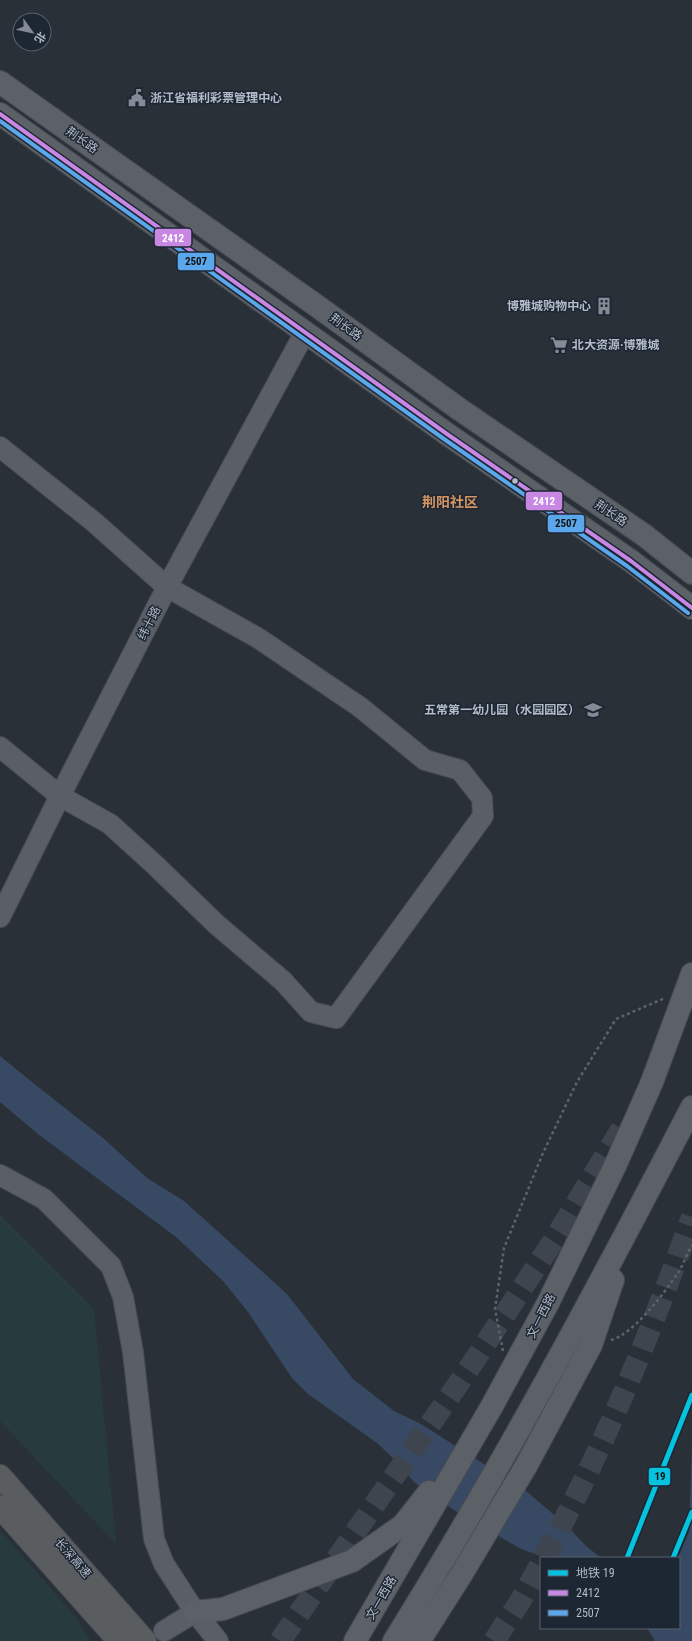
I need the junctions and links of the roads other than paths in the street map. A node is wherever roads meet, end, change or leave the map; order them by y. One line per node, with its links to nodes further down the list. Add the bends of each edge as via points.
1 (0, 82): 5 (main road, 荆长路, via 459,409 644,536)
2 (0, 114): 3 (main road)
3 (305, 332): 6 (street, 纬十路); 7 (main road, via 631,561)
4 (0, 447): 6 (street, via 94,522)
5 (692, 573)
6 (167, 587): 9 (street, 纬十路); 9 (street, via 258,638 360,707 425,760 460,770 482,798 483,816 336,1018 311,1012 283,980 216,924 110,824)
7 (692, 608)
8 (0, 748): 9 (street)
9 (60, 796): 10 (street, 纬十路)
10 (0, 917)
11 (690, 981): 15 (main road, 文一西路, via 652,1082 618,1159 511,1373)
12 (692, 1107): 14 (main road)
13 (0, 1175): 18 (street, via 44,1200 111,1266 123,1297 133,1352 154,1539 164,1564)
14 (632, 1222): 24 (main road, via 506,1453); 25 (main road, via 591,1345 526,1466)
15 (474, 1436): 18 (main road, via 403,1525 352,1561 223,1609); 23 (main road, 文一西路)
16 (0, 1476): 21 (highway, 长深高速)
17 (0, 1507): 20 (highway, 长深高速)
18 (195, 1612): 19 (street); 22 (street)
19 (164, 1631)
20 (120, 1641)
21 (145, 1641)
22 (218, 1641)
23 (355, 1641)
24 (394, 1641)
25 (419, 1641)

